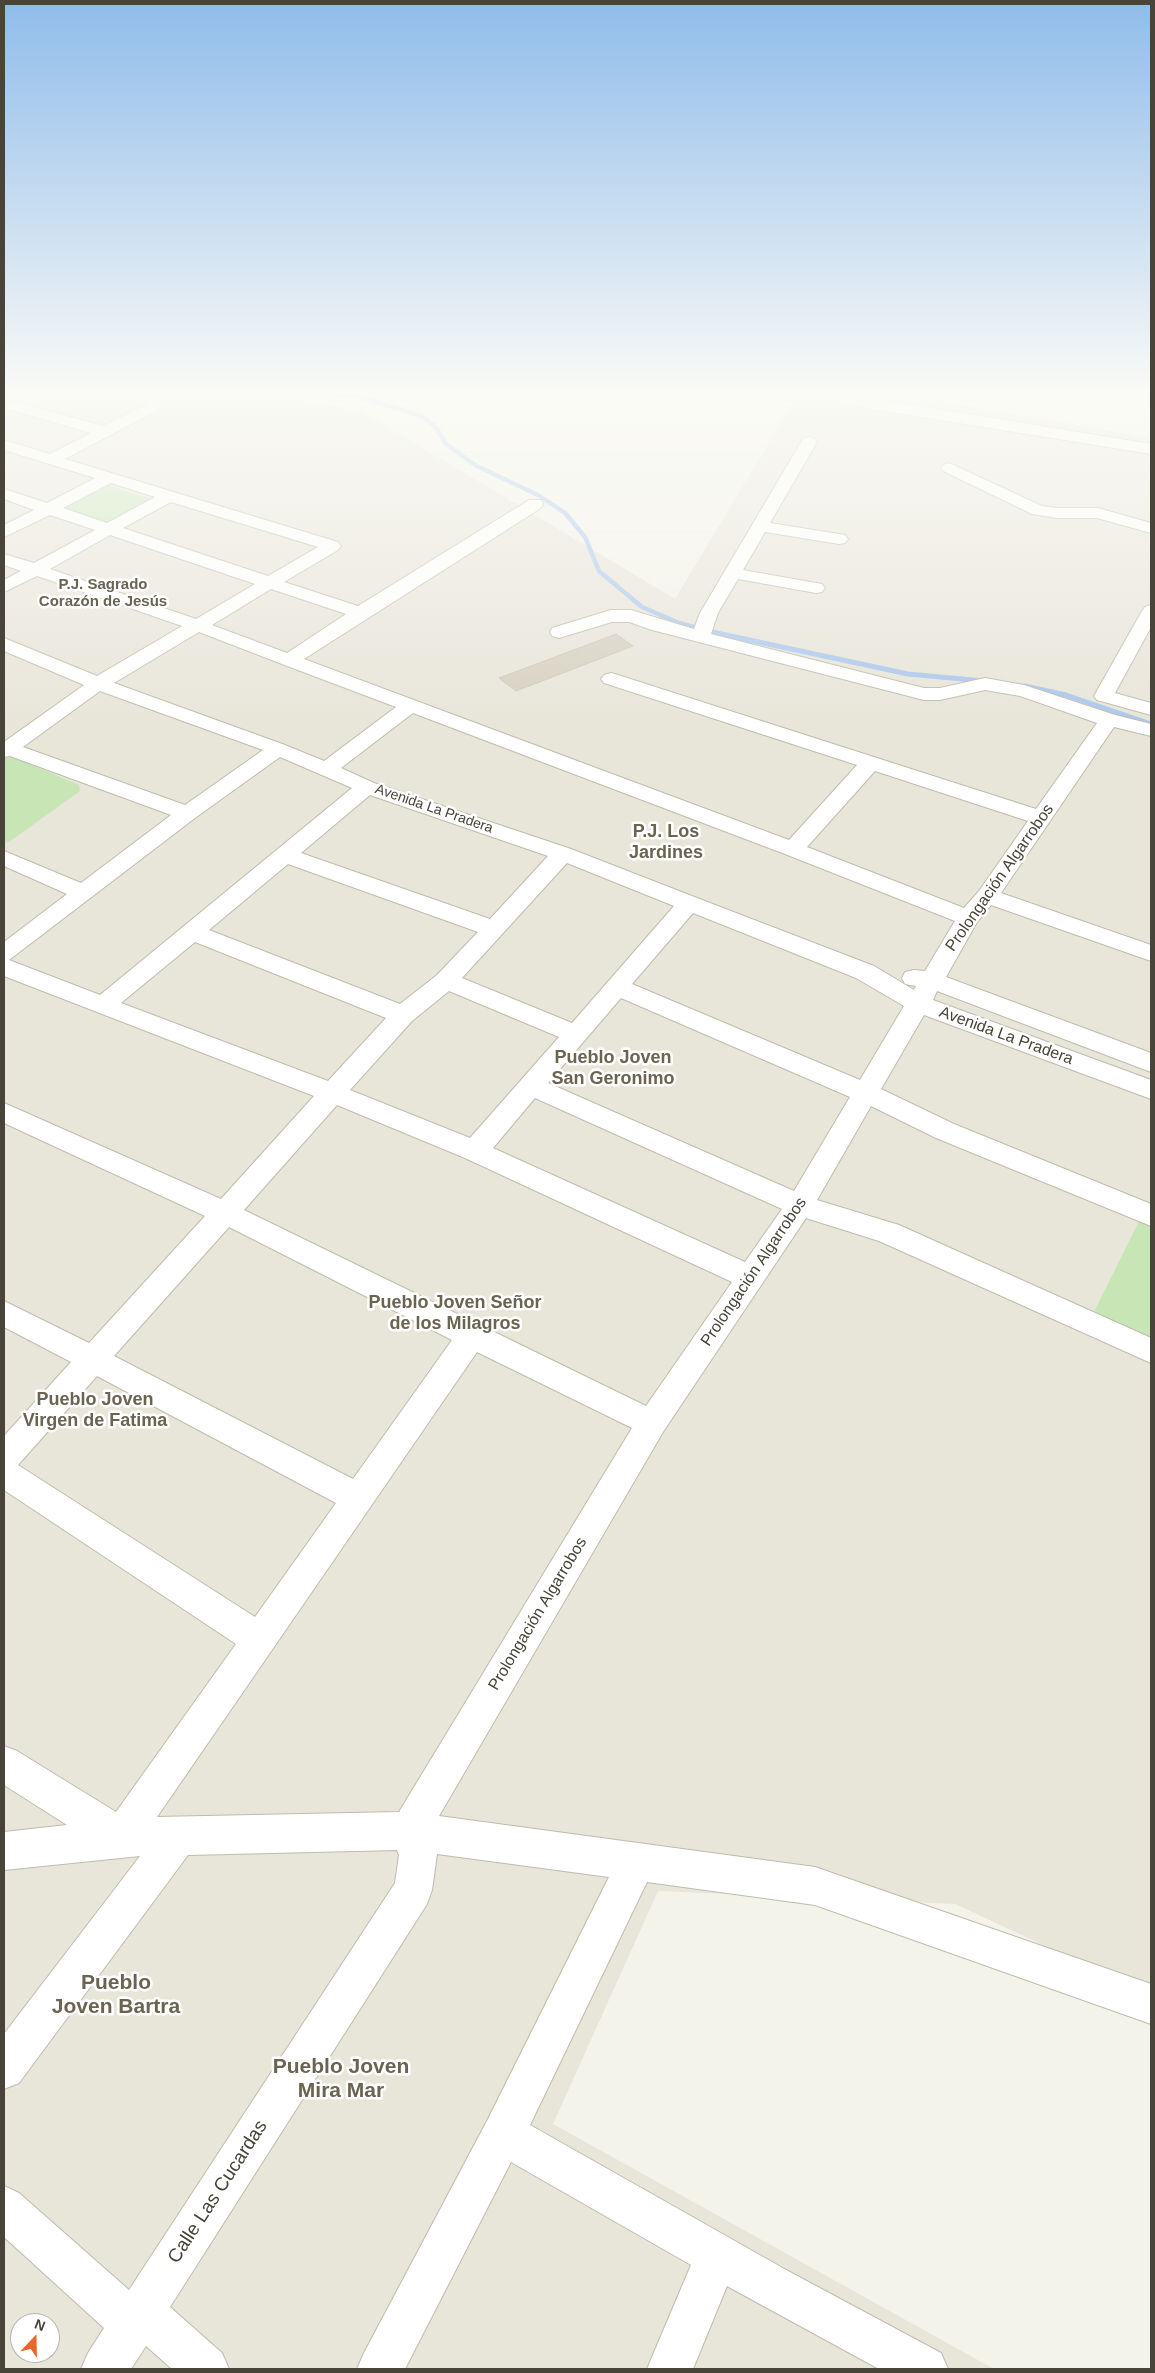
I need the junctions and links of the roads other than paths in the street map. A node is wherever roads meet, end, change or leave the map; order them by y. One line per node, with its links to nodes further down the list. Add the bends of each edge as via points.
1 (36, 505): 8 (street)
2 (57, 505): 8 (street)
3 (152, 505): 11 (street)
4 (193, 505): 17 (street, via 332,546)
5 (534, 505): 20 (street)
6 (772, 505): 9 (street)
7 (1027, 505): 10 (street, via 1057,513 1098,513)
8 (49, 509): 11 (street); 12 (street)
9 (760, 526): 13 (street); 16 (street)
10 (1151, 528)
11 (107, 529): 15 (street); 17 (street)
12 (4, 532)
13 (839, 539)
14 (4, 559): 15 (street)
15 (36, 570): 18 (street); 22 (street)
16 (732, 574): 19 (street); 24 (street)
17 (271, 583): 20 (street); 22 (street)
18 (4, 587)
19 (816, 588)
20 (360, 613): 26 (street)
21 (1151, 613): 30 (street, via 1135,656 1104,696)
22 (196, 625): 26 (street); 28 (street)
23 (559, 632): 24 (street, via 611,616 631,616 658,626)
24 (702, 632): 31 (street, via 924,694 940,694 985,684 1024,692)
25 (10, 653): 28 (street, Avenida La Pradera)
26 (289, 660): 29 (street)
27 (611, 679): 35 (street)
28 (98, 684): 33 (street); 34 (street, Avenida La Pradera)
29 (410, 706): 36 (street); 40 (street)
30 (1151, 709)
31 (1109, 720): 32 (street); 39 (street, Prolongación Algarrobos)
32 (1151, 730)
33 (6, 749): 38 (street)
34 (278, 749): 36 (street, Avenida La Pradera); 38 (street)
35 (871, 763): 39 (street); 40 (street)
36 (327, 770): 37 (street, Avenida La Pradera)
37 (368, 787): 41 (street, Avenida La Pradera); 42 (street)
38 (187, 813): 44 (street)
39 (1041, 818): 45 (street, Prolongación Algarrobos)
40 (793, 849): 47 (street)
41 (563, 854): 46 (street, Avenida La Pradera); 48 (street)
42 (285, 855): 48 (street); 49 (street)
43 (4, 858): 44 (street)
44 (81, 892): 51 (street)
45 (987, 896): 47 (street, Prolongación Algarrobos); 50 (street)
46 (689, 903): 54 (street); 55 (street, Avenida La Pradera, via 865,972)
47 (968, 918): 55 (street, Prolongación Algarrobos)
48 (494, 929): 53 (street)
49 (192, 932): 56 (street); 57 (street)
50 (1151, 953)
51 (4, 954)
52 (4, 968): 56 (street)
53 (446, 981): 57 (street); 58 (street)
54 (617, 987): 58 (street); 63 (street)
55 (924, 991): 59 (street, Avenida La Pradera); 61 (street, Avenida La Pradera); 63 (street, Prolongación Algarrobos)
56 (102, 1006): 62 (street)
57 (403, 1015): 62 (street)
58 (576, 1034): 60 (street)
59 (1151, 1062)
60 (531, 1086): 65 (street); 66 (street)
61 (1151, 1090)
62 (332, 1093): 65 (street); 67 (street)
63 (866, 1093): 66 (street, Prolongación Algarrobos); 68 (street, via 945,1131)
64 (6, 1116): 67 (street)
65 (475, 1151): 69 (street)
66 (800, 1205): 69 (street, Prolongación Algarrobos); 72 (street, via 889,1233)
67 (225, 1213): 71 (street); 73 (street)
68 (1151, 1214)
69 (752, 1278): 74 (street, Prolongación Algarrobos)
70 (4, 1314): 73 (street)
71 (472, 1336): 74 (street); 77 (street)
72 (1151, 1351)
73 (92, 1360): 75 (street); 77 (street)
74 (652, 1423): 80 (street, Prolongación Algarrobos)
75 (4, 1458)
76 (4, 1473): 78 (street)
77 (358, 1498): 78 (street)
78 (259, 1639): 82 (street)
79 (4, 1764): 82 (street)
80 (409, 1831): 81 (street); 84 (street); 90 (street, Calle Las Cucardas, via 418,1855 413,1890)
81 (178, 1836): 82 (street); 86 (street)
82 (120, 1837): 83 (street)
83 (4, 1851)
84 (637, 1862): 85 (street, via 815,1886); 87 (street)
85 (1151, 2004)
86 (4, 2068)
87 (503, 2134): 89 (street); 91 (street)
88 (4, 2208): 90 (street)
89 (717, 2256): 94 (street); 95 (street)
90 (137, 2318): 92 (street, Calle Las Cucardas); 93 (street)
91 (388, 2367)
92 (104, 2369)
93 (206, 2369)
94 (670, 2369)
95 (926, 2369)

